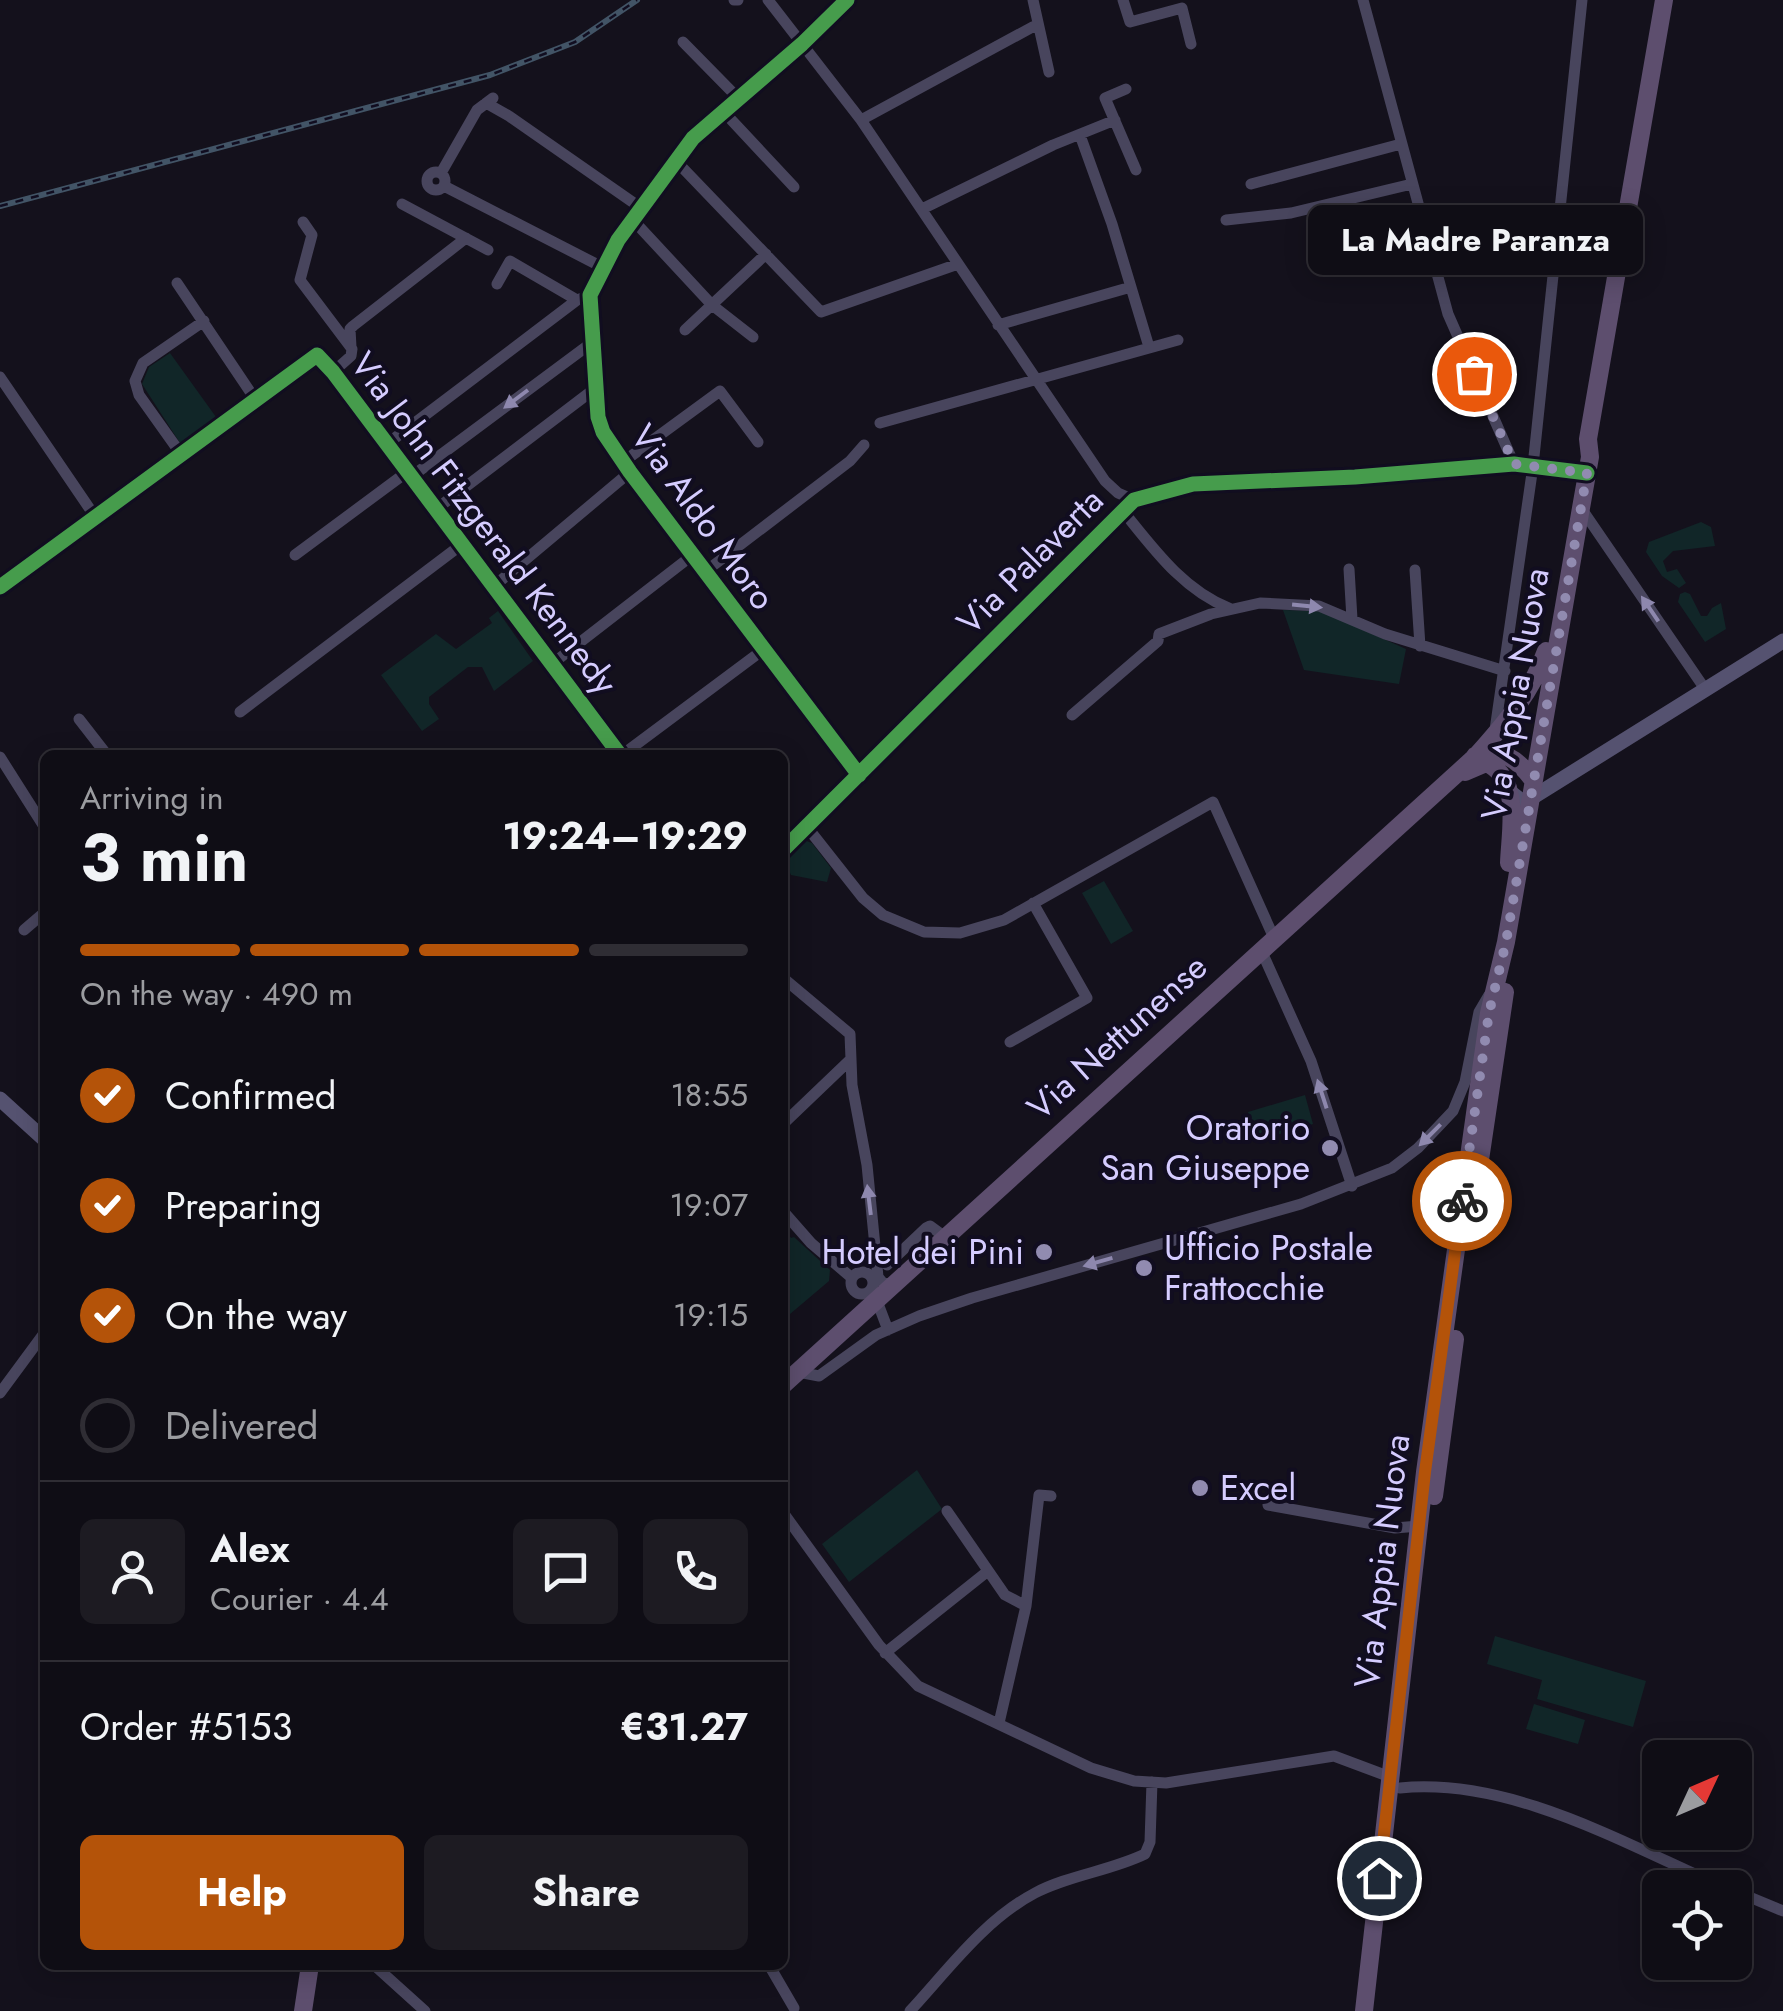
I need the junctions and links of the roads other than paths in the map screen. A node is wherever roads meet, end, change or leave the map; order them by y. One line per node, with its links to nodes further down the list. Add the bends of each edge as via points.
1 (768, 0): 11 (street)
2 (847, 0): 11 (street)
3 (1033, 0): 9 (street)
4 (1124, 0): 12 (street, via 1130,22 1182,8)
5 (1364, 0): 20 (street)
6 (1582, 0): 64 (street)
7 (1664, 0): 63 (main road, Via Appia Nuova)
8 (1675, 0): 63 (main road, Via Appia Nuova, via 1598,441)
9 (1038, 24): 13 (street); 17 (street)
10 (683, 42): 15 (street)
11 (802, 44): 15 (street); 17 (street)
12 (1190, 44)
13 (1049, 72)
14 (1126, 89): 18 (street, via 1106,98)
15 (738, 98): 16 (street)
16 (723, 111): 21 (street); 25 (street)
17 (861, 120): 29 (street)
18 (1115, 120): 19 (street); 22 (street)
19 (1080, 135): 29 (street); 41 (street)
20 (1401, 144): 23 (street); 24 (street)
21 (676, 161): 28 (street); 36 (street)
22 (1136, 170)
23 (1251, 184)
24 (1412, 184): 32 (street); 62 (street, via 1448,314)
25 (794, 187)
26 (439, 188): 28 (street, via 477,110 490,100); 30 (street); 38 (street)
27 (402, 204): 30 (street)
28 (642, 208): 31 (street)
29 (922, 209): 37 (street)
30 (421, 214): 34 (street)
31 (633, 220): 38 (street); 43 (street)
32 (1226, 220)
33 (303, 222): 51 (street, Via John Fitzgerald Kennedy, via 312,235 300,280)
34 (466, 238): 35 (street); 51 (street, via 353,326)
35 (488, 250)
36 (766, 254): 37 (street, via 821,312); 43 (street)
37 (958, 264): 45 (street)
38 (604, 268): 42 (street)
39 (177, 283): 44 (street)
40 (497, 284): 42 (street, via 510,262)
41 (1131, 286): 45 (street); 50 (street)
42 (584, 297): 49 (street, Via Aldo Moro); 59 (street, Via John Fitzgerald Kennedy)
43 (712, 304): 46 (street); 47 (street)
44 (204, 320): 56 (street); 61 (street, via 143,363 135,381)
45 (998, 325): 54 (street)
46 (685, 330)
47 (753, 337)
48 (1178, 340): 50 (street)
49 (594, 341): 55 (street, Via Aldo Moro); 66 (street, one-way to 66)
50 (1150, 348): 54 (street)
51 (352, 349): 52 (street, Via John Fitzgerald Kennedy)
52 (332, 372): 56 (street, Via John Fitzgerald Kennedy, via 316,355); 59 (street, Via John Fitzgerald Kennedy)
53 (0, 377): 71 (street)
54 (1036, 380): 57 (street); 67 (street, via 1105,481)
55 (597, 387): 65 (street, Via Aldo Moro, via 600,425); 69 (street)
56 (255, 400): 61 (street, Via John Fitzgerald Kennedy)
57 (880, 423)
58 (758, 442): 65 (street, Via Aldo Moro, via 720,391)
59 (387, 444): 66 (street, Via John Fitzgerald Kennedy)
60 (864, 445): 77 (street)
61 (181, 454): 71 (street, Via John Fitzgerald Kennedy)
62 (1514, 464): 64 (street, Via Palaverta); 67 (street, Via Palaverta, via 1192,484)
63 (1588, 465): 64 (street, Via Palaverta); 68 (main road, Via Appia Nuova)
64 (1533, 466): 89 (street)
65 (626, 467): 73 (street, Via Aldo Moro); 80 (street, Via Aldo Moro)
66 (409, 474): 69 (street, Via John Fitzgerald Kennedy); 74 (street, Via John Fitzgerald Kennedy)
67 (1134, 500): 70 (street, Via Palaverta)
68 (1581, 508): 81 (main road, Via Appia Nuova); 91 (street, one-way to 68)
69 (435, 510): 72 (street, Via John Fitzgerald Kennedy)
70 (1123, 511): 78 (street); 101 (street, Via Palaverta)
71 (96, 518): 79 (street, Via John Fitzgerald Kennedy)
72 (461, 545): 80 (street, Via John Fitzgerald Kennedy); 92 (street, Via John Fitzgerald Kennedy)
73 (694, 554): 77 (street, Via Aldo Moro); 88 (street)
74 (295, 555)
75 (1349, 569): 84 (street)
76 (1415, 570): 86 (street)
77 (706, 571): 87 (street, Via Aldo Moro)
78 (1184, 581): 82 (street); 83 (street)
79 (0, 586)
80 (494, 587): 88 (street, Via John Fitzgerald Kennedy)
81 (1564, 598): 90 (main road, Via Appia Nuova); 95 (main road, via 1538,674)
82 (1232, 609): 83 (street); 84 (street, one-way to 84, via 1260,603 1319,606)
83 (1211, 614): 93 (street, via 1159,634)
84 (1352, 619): 86 (street)
85 (1783, 642): 91 (main road)
86 (1420, 646): 89 (street)
87 (763, 650): 98 (street); 101 (street, Via Aldo Moro)
88 (552, 664): 97 (street, Via John Fitzgerald Kennedy)
89 (1505, 671): 95 (street)
90 (1549, 686): 95 (main road); 103 (main road, Via Appia Nuova)
91 (1704, 689): 103 (main road)
92 (240, 712)
93 (1072, 715)
94 (79, 720): 96 (street)
95 (1494, 736): 99 (main road, Via Nettunense)
96 (102, 750)
97 (617, 750)
98 (628, 750)
99 (1475, 756): 102 (main road, Via Nettunense); 103 (main road, via 1506,754)
100 (0, 757): 105 (street)
101 (859, 775): 106 (street, Via Palaverta)
102 (1447, 781): 104 (main road, via 1486,763 1504,776); 113 (main road, Via Nettunense)
103 (1538, 788): 104 (main road, via 1522,801); 110 (main road, Via Appia Nuova)
104 (1510, 792): 110 (main road)
105 (40, 820)
106 (807, 826): 107 (street, Via Palaverta); 108 (street, via 863,898 924,932 960,934 992,926)
107 (788, 845)
108 (1033, 903): 113 (street, via 1213,802); 116 (street, via 1087,998)
109 (40, 916): 111 (street)
110 (1510, 919): 112 (main road, Via Appia Nuova)
111 (24, 930)
112 (1506, 942): 115 (main road, Via Appia Nuova); 142 (main road, Via Appia Nuova, via 1506,982)
113 (1267, 944): 121 (street, one-way to 113); 123 (main road, Via Nettunense)
114 (788, 982): 117 (street, via 848,1030)
115 (1495, 985): 121 (street, one-way to 121, via 1479,1012 1454,1111 1392,1168); 136 (main road, Via Appia Nuova)
116 (1010, 1042)
117 (851, 1059): 119 (street); 125 (street, one-way to 117, via 878,1277)
118 (0, 1099): 120 (main road)
119 (788, 1119)
120 (40, 1135)
121 (1352, 1186): 127 (street, one-way to 127, via 972,1298)
122 (788, 1217): 126 (street)
123 (945, 1237): 124 (street, via 926,1228); 125 (main road, Via Nettunense)
124 (888, 1266)
125 (895, 1284): 126 (main road, Via Nettunense)
126 (873, 1304): 127 (street); 129 (main road, Via Nettunense)
127 (888, 1330): 129 (street, via 819,1376)
128 (40, 1339): 131 (street)
129 (798, 1372): 130 (main road, Via Nettunense)
130 (788, 1381)
131 (0, 1393)
132 (1050, 1496): 138 (street, via 1039,1495)
133 (1268, 1505): 136 (street, via 1395,1528)
134 (947, 1511): 137 (street)
135 (788, 1519): 139 (street)
136 (1419, 1526): 142 (main road, Via Appia Nuova)
137 (988, 1570): 138 (street, via 1005,1595); 139 (street)
138 (1026, 1606): 140 (street)
139 (886, 1653): 140 (street, via 925,1691)
140 (999, 1723): 141 (street, via 1111,1776)
141 (1152, 1782): 142 (street, via 1330,1756); 152 (street, via 1145,1854 1022,1901 975,1940)
142 (1395, 1782): 143 (street, via 1458,1786 1529,1805); 153 (main road, Via Appia Nuova); 154 (main road, Via Appia Nuova)
143 (1683, 1870)
144 (1752, 1898): 145 (street)
145 (1783, 1911)
146 (309, 1970): 150 (main road)
147 (380, 1970): 151 (street)
148 (772, 1970): 149 (street)
149 (794, 2008)
150 (303, 2011)
151 (425, 2011)
152 (910, 2011)
153 (1364, 2011)
154 (1375, 2011)

